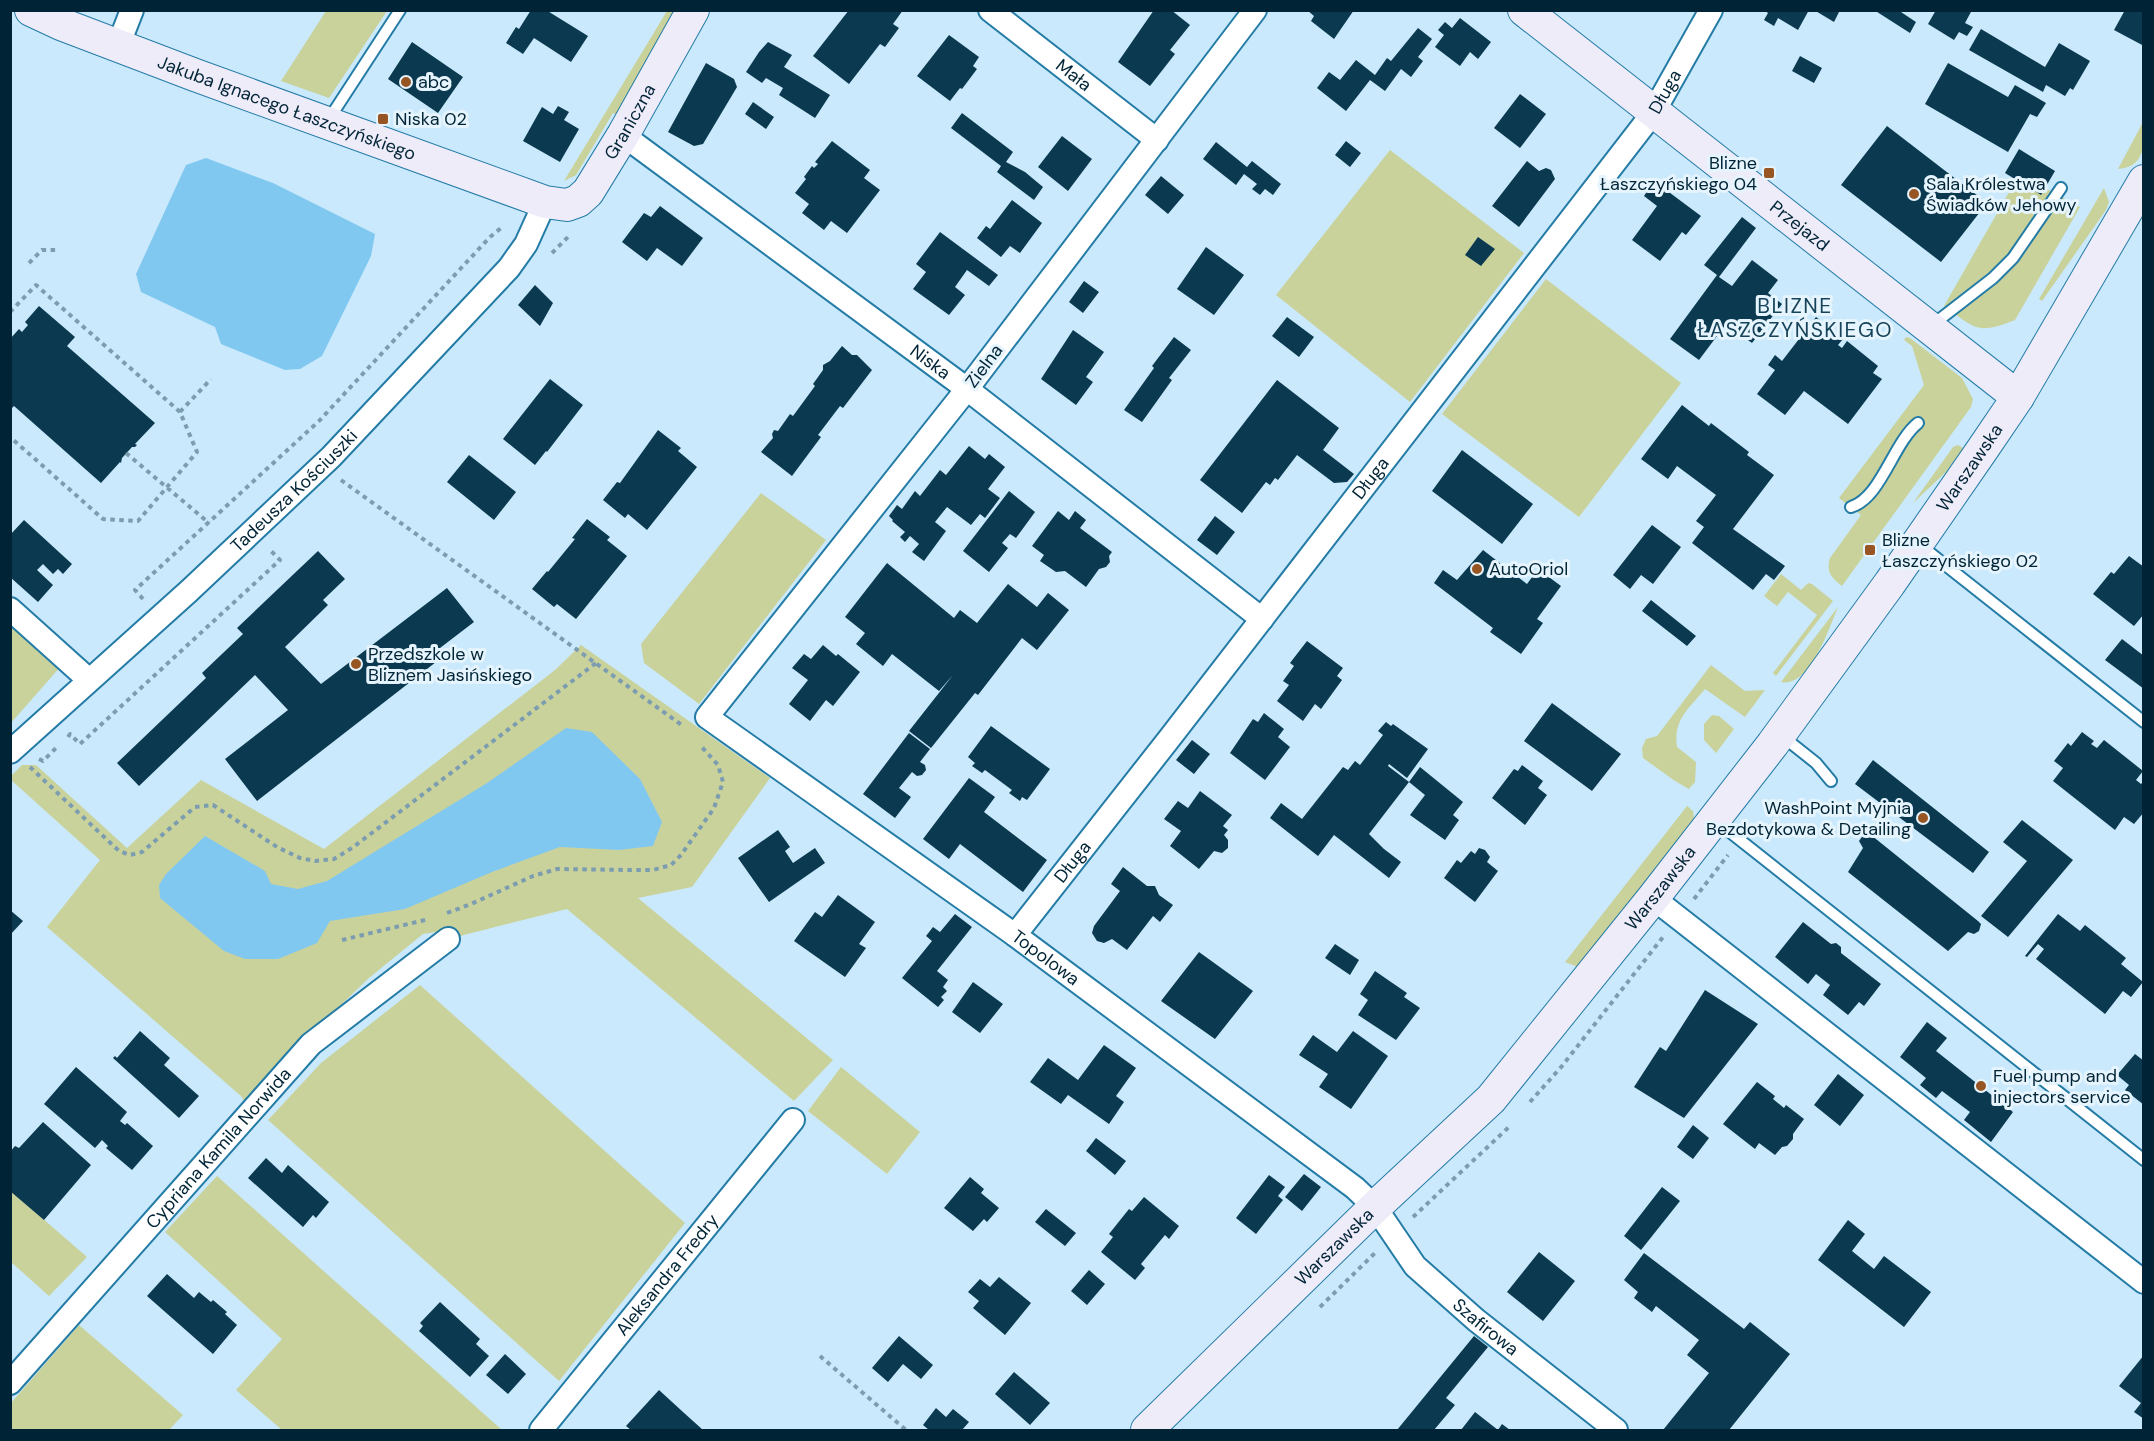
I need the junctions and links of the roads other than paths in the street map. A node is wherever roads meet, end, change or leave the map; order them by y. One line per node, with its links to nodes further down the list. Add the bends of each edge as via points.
1 (31, 10): 9 (main road, Jakuba Ignacego Łaszczyńskiego)
2 (132, 10): 9 (street)
3 (400, 10): 11 (lane)
4 (693, 10): 12 (main road, Graniczna)
5 (990, 10): 13 (street, Mała)
6 (1255, 10): 13 (street, Zielna)
7 (1524, 10): 10 (main road, Przejazd)
8 (1711, 10): 10 (street, Długa)
9 (118, 46): 11 (main road, Jakuba Ignacego Łaszczyńskiego)
10 (1653, 113): 17 (main road, Przejazd); 24 (street, Długa)
11 (328, 122): 16 (main road, Jakuba Ignacego Łaszczyńskiego)
12 (623, 135): 16 (main road, Graniczna, via 588,192 578,201 567,205); 18 (street, Niska)
13 (1157, 140): 18 (street, Zielna)
14 (2144, 181): 19 (main road, Warszawska)
15 (2061, 188): 17 (lane, via 2013,258 1993,279)
16 (545, 202): 25 (street, Tadeusza Kościuszki, via 526,244 509,268 332,457)
17 (1929, 328): 19 (main road, Przejazd)
18 (968, 389): 24 (street, Niska); 27 (street, Zielna)
19 (2018, 397): 22 (main road, Warszawska)
20 (1918, 423): 21 (lane, via 1900,442 1867,498)
21 (1851, 507)
22 (1917, 543): 26 (lane); 28 (main road, Warszawska)
23 (10, 609): 25 (street)
24 (1262, 619): 33 (street, Długa)
25 (89, 680): 29 (street, Tadeusza Kościuszki)
26 (2144, 723)
27 (698, 724): 33 (street, Topolowa)
28 (1779, 734): 30 (lane, via 1816,763); 31 (main road, Warszawska)
29 (11, 751)
30 (1831, 781)
31 (1714, 819): 32 (main road, Warszawska); 36 (lane)
32 (1653, 898): 37 (main road, Warszawska, via 1491,1099); 38 (street)
33 (1015, 935): 37 (street, Topolowa)
34 (448, 939): 39 (street, Cypriana Kamila Norwida, via 311,1044)
35 (793, 1120): 40 (street, Aleksandra Fredry)
36 (2144, 1160)
37 (1376, 1207): 41 (main road, Warszawska); 42 (street, Szafirowa, via 1414,1266)
38 (2144, 1282)
39 (10, 1383)
40 (541, 1431)
41 (1147, 1431)
42 (1616, 1431)

